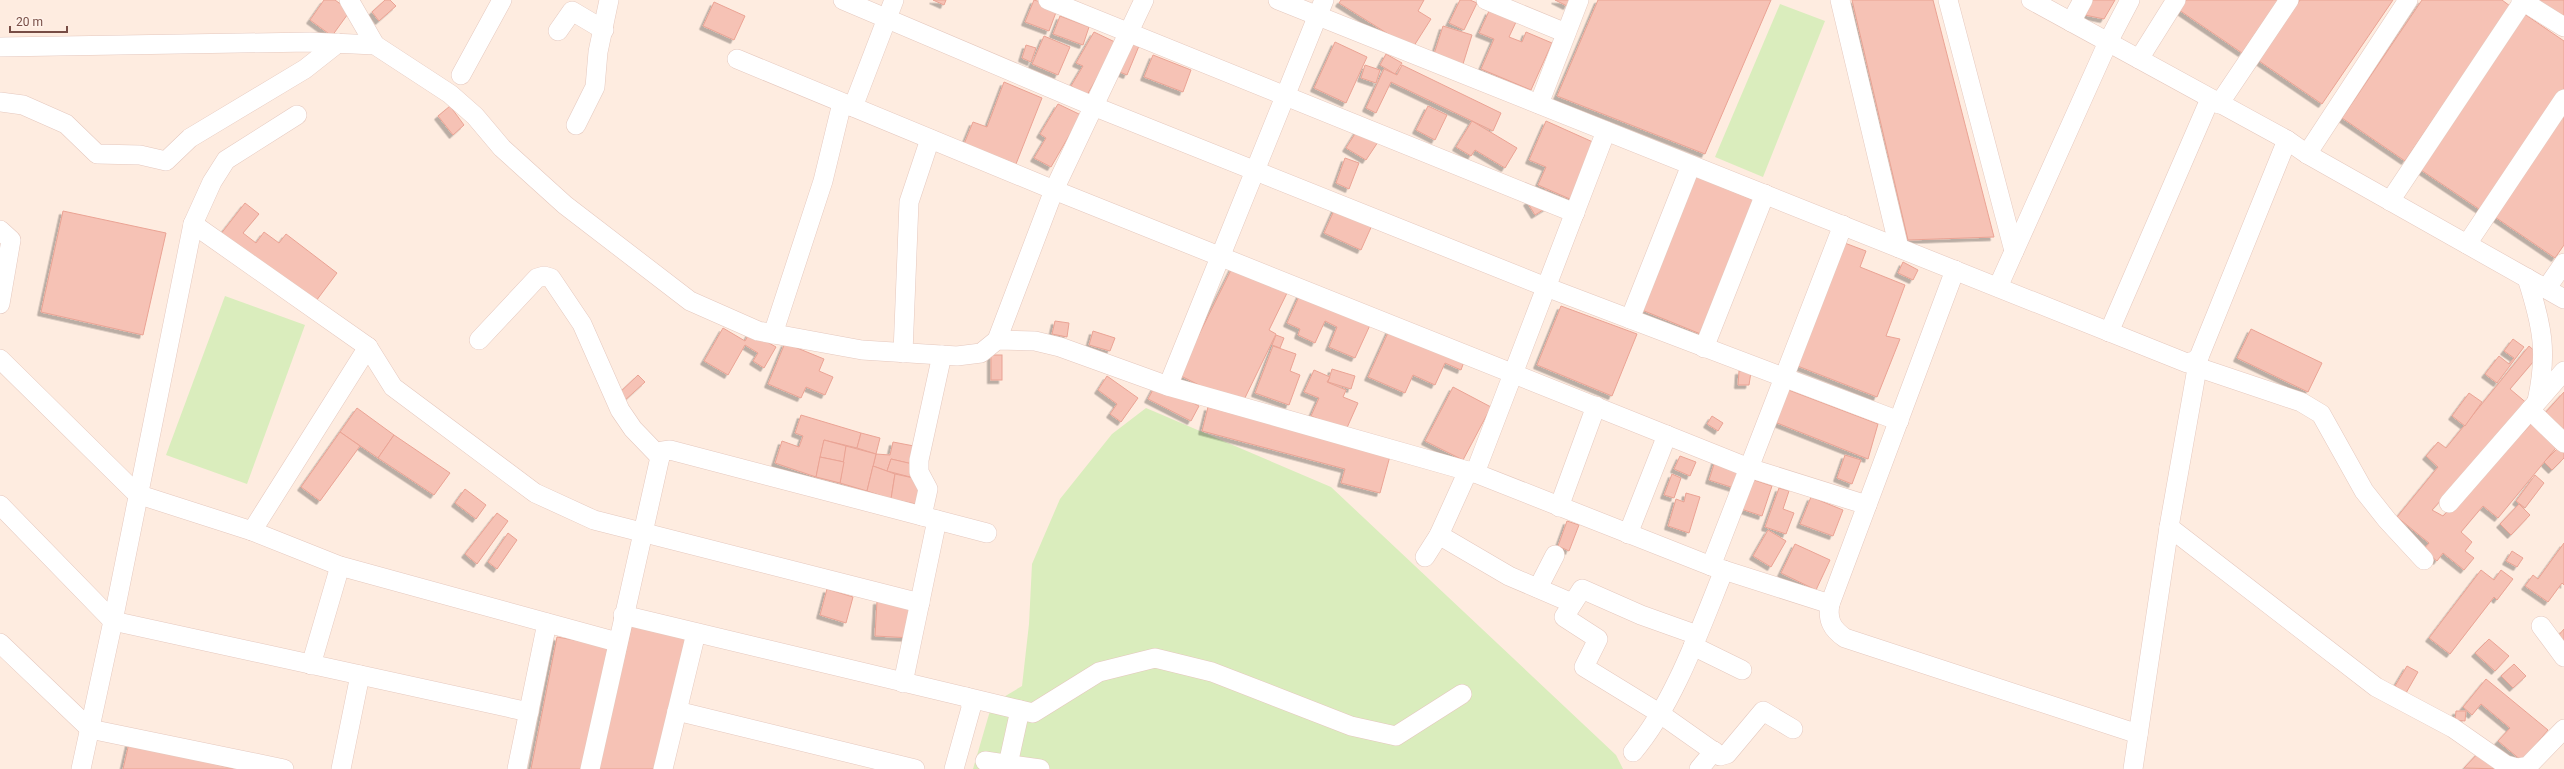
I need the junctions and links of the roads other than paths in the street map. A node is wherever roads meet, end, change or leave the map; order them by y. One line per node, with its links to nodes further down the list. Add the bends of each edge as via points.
1 (349, 0): 30 (street)
2 (502, 0): 34 (street)
3 (609, 0): 24 (street)
4 (843, 0): 21 (street)
5 (894, 0): 21 (street)
6 (1048, 0): 26 (street)
7 (1144, 0): 26 (street)
8 (1278, 0): 20 (street)
9 (1486, 0): 27 (street)
10 (1579, 0): 27 (street)
11 (1948, 0): 59 (street)
12 (2031, 0): 22 (street)
13 (2083, 0): 22 (street)
14 (2130, 0): 28 (street)
15 (2176, 0): 33 (street)
16 (2289, 0): 38 (street)
17 (2408, 0): 47 (street)
18 (2523, 0): 23 (street); 52 (street)
19 (1837, 2): 58 (street)
20 (1321, 8): 35 (street); 39 (street)
21 (887, 18): 40 (street); 41 (street)
22 (2071, 22): 28 (street)
23 (2564, 27)
24 (604, 30): 25 (street, via 572,11); 43 (street, via 598,52 594,87)
25 (558, 31)
26 (1130, 33): 35 (street); 41 (street)
27 (1566, 33): 39 (street)
28 (2108, 42): 33 (street); 59 (street)
29 (338, 43): 30 (street); 31 (street); 37 (street, via 305,69 190,138 166,161 140,155 97,154 66,124 23,105)
30 (375, 45): 71 (street, via 450,94 475,116 502,148 565,205 690,301 758,331)
31 (0, 47)
32 (737, 59): 40 (street)
33 (2139, 59): 38 (street)
34 (461, 76)
35 (1286, 96): 49 (street); 53 (street)
36 (2564, 99): 57 (street)
37 (0, 102)
38 (2215, 102): 46 (street); 70 (street)
39 (1539, 104): 44 (street)
40 (847, 105): 45 (street); 71 (street)
41 (1093, 106): 49 (street); 50 (street)
42 (297, 115): 54 (street, via 226,160 212,182)
43 (576, 125)
44 (1606, 131): 48 (street); 53 (street)
45 (930, 139): 50 (street); 76 (street, via 909,202)
46 (2287, 140): 47 (street); 79 (street)
47 (2307, 154): 52 (street)
48 (1691, 165): 51 (street); 69 (street)
49 (1255, 171): 60 (street); 64 (street)
50 (1054, 190): 60 (street); 73 (street)
51 (1765, 194): 55 (street); 75 (street)
52 (2390, 201): 57 (street)
53 (1575, 213): 64 (street)
54 (193, 224): 74 (street); 92 (street)
55 (1843, 225): 58 (street); 82 (street)
56 (0, 230): 68 (street, via 11,240)
57 (2467, 244): 63 (street)
58 (1899, 248): 62 (street)
59 (2014, 251): 65 (street)
60 (1219, 256): 81 (street); 83 (street)
61 (2564, 263): 66 (street)
62 (1955, 270): 65 (street); 86 (street)
63 (2527, 278): 66 (street); 85 (street, via 2540,321 2544,351)
64 (1546, 287): 69 (street); 81 (street)
65 (1998, 287): 70 (street)
66 (2546, 289): 67 (street)
67 (2564, 299)
68 (0, 304)
69 (1630, 319): 75 (street)
70 (2109, 332): 79 (street, via 2187,363)
71 (773, 334): 76 (street, via 862,350)
72 (479, 340): 89 (street, via 537,278 551,278 582,324 620,410 633,429)
73 (997, 340): 77 (street, via 981,353); 83 (street, via 1035,341 1060,347)
74 (368, 347): 99 (street); 100 (street, via 393,387 535,493 594,520)
75 (1704, 348): 82 (street)
76 (903, 353): 77 (street)
77 (942, 355): 97 (street, via 919,460 919,472 928,489)
78 (0, 359): 92 (street)
79 (2198, 362): 98 (street); 106 (street, via 2301,402 2321,414 2329,424 2351,470 2376,507)
80 (2564, 371): 85 (street)
81 (1513, 373): 84 (street); 91 (street)
82 (1783, 379): 86 (street); 90 (street)
83 (1168, 386): 91 (street)
84 (1596, 406): 87 (street); 96 (street)
85 (2533, 407): 88 (street); 93 (street)
86 (1899, 421): 94 (street)
87 (1667, 435): 90 (street); 102 (street)
88 (2564, 443)
89 (660, 457): 97 (street, via 663,451 670,450); 100 (street)
90 (1748, 468): 94 (street); 108 (street)
91 (1471, 472): 96 (street); 103 (street)
92 (137, 494): 99 (street); 114 (street)
93 (2448, 503)
94 (1867, 505): 112 (street)
95 (0, 506): 114 (street)
96 (1559, 507): 102 (street)
97 (930, 518): 101 (street); 110 (street)
98 (2168, 527): 134 (street, via 2376,687 2453,728 2506,765 2517,768 2528,766); 135 (street)
99 (252, 531): 107 (street)
100 (643, 533): 110 (street); 113 (street)
101 (987, 533)
102 (1628, 534): 108 (street)
103 (1439, 535): 105 (street); 109 (street, via 1509,576)
104 (1555, 555): 109 (street)
105 (1425, 557)
106 (2424, 560)
107 (340, 566): 115 (street); 122 (street)
108 (1717, 568): 112 (street); 118 (street)
109 (1538, 588): 111 (street)
110 (920, 603): 125 (street)
111 (1572, 603): 118 (street, via 1582,589); 131 (street, via 1564,617 1598,639 1584,667)
112 (1830, 604): 135 (street, via 1830,624 1845,638)
113 (623, 614): 117 (street); 119 (street)
114 (113, 621): 122 (street); 132 (street)
115 (548, 623): 119 (street); 130 (street)
116 (2541, 626): 121 (street)
117 (696, 632): 125 (street); 129 (street)
118 (1695, 640): 123 (street); 131 (street)
119 (617, 642): 144 (street)
120 (0, 643): 132 (street)
121 (2564, 657)
122 (311, 665): 124 (street)
123 (1742, 670)
124 (360, 675): 130 (street); 142 (street)
125 (903, 683): 127 (street)
126 (1462, 694): 128 (street, via 1396,736 1351,726 1212,672 1155,658 1099,672 1033,713)
127 (966, 697): 128 (street); 147 (street, via 971,708)
128 (1020, 710): 139 (street)
129 (677, 711): 145 (street); 146 (street)
130 (529, 712): 143 (street)
131 (1659, 713): 136 (street); 137 (street)
132 (90, 729): 140 (street); 141 (street)
133 (1793, 729): 136 (street, via 1763,711 1727,754 1720,756)
134 (2564, 729)
135 (2138, 734): 150 (street)
136 (1714, 751): 149 (street)
137 (1633, 752)
138 (985, 761): 139 (street)
139 (1008, 766): 148 (street)
140 (81, 769)
141 (280, 769)
142 (341, 769)
143 (517, 769)
144 (590, 769)
145 (663, 769)
146 (915, 769)
147 (954, 769)
148 (1040, 769)
149 (1699, 769)
150 (2134, 769)

